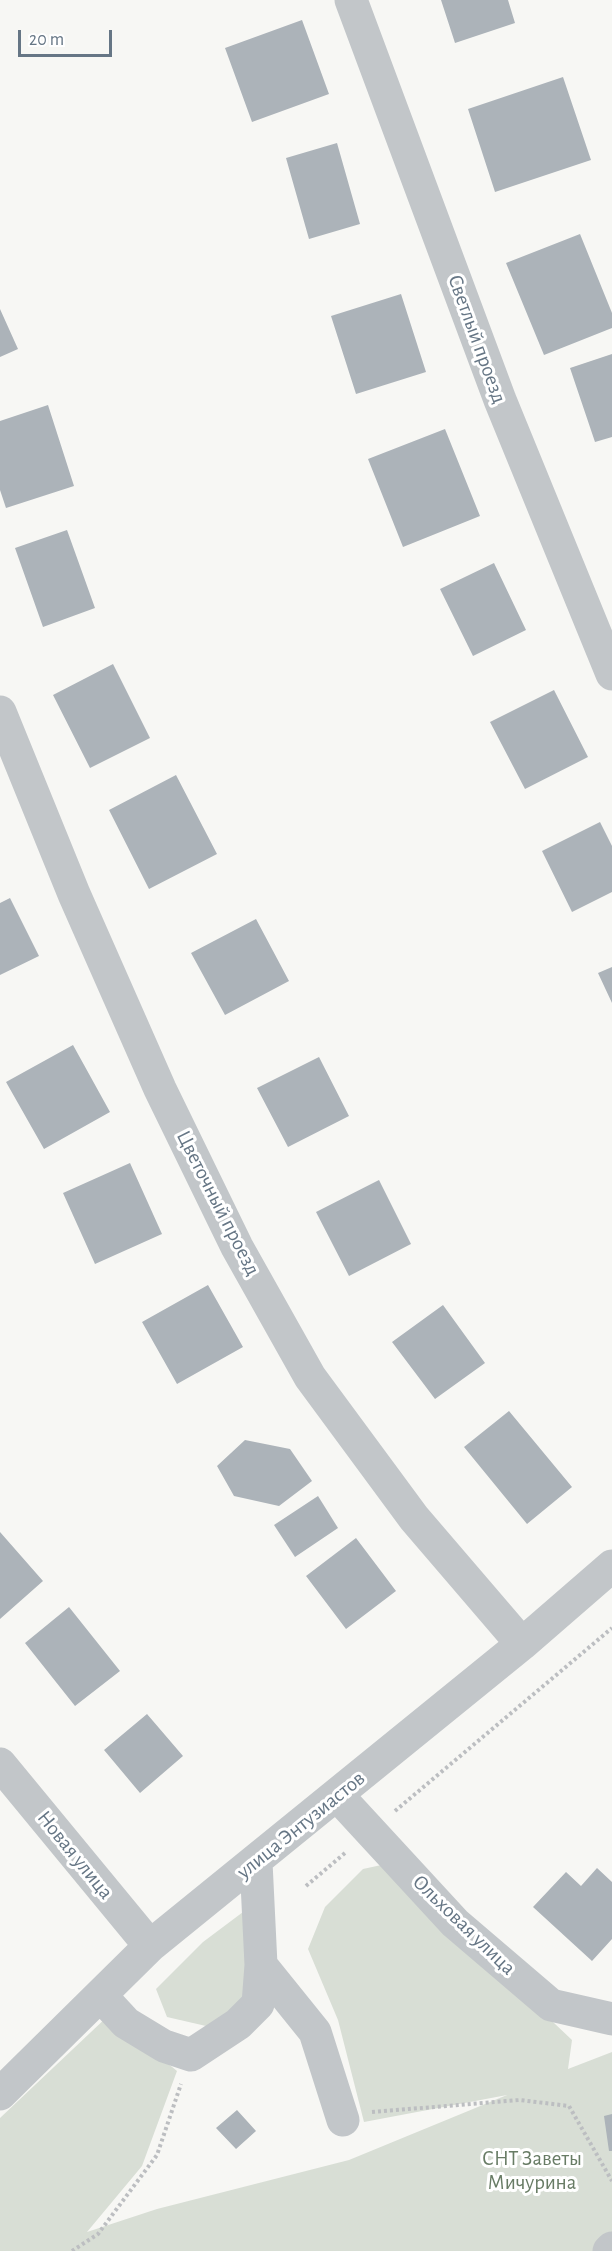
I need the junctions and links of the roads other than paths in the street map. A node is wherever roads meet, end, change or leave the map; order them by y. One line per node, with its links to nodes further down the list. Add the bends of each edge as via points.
1 (351, 0): 2 (street, Светлый проезд, via 500,400)
2 (612, 674)
3 (0, 712): 5 (street, Цветочный проезд, via 160,1089 237,1247 310,1377 414,1518)
4 (612, 1566): 5 (street, улица Энтузиастов)
5 (522, 1644): 7 (street, улица Энтузиастов)
6 (0, 1764): 9 (street, Новая улица)
7 (337, 1795): 8 (street, улица Энтузиастов); 12 (street, Ольховая улица, via 455,1923 551,2005)
8 (256, 1862): 9 (street, улица Энтузиастов); 10 (street)
9 (150, 1946): 11 (street, улица Энтузиастов)
10 (261, 1965): 11 (street, via 258,2004 238,2024 191,2055 164,2046 126,2023); 14 (street, via 315,2032)
11 (101, 1996): 13 (street, улица Энтузиастов)
12 (612, 2019)
13 (0, 2094)
14 (343, 2120)

